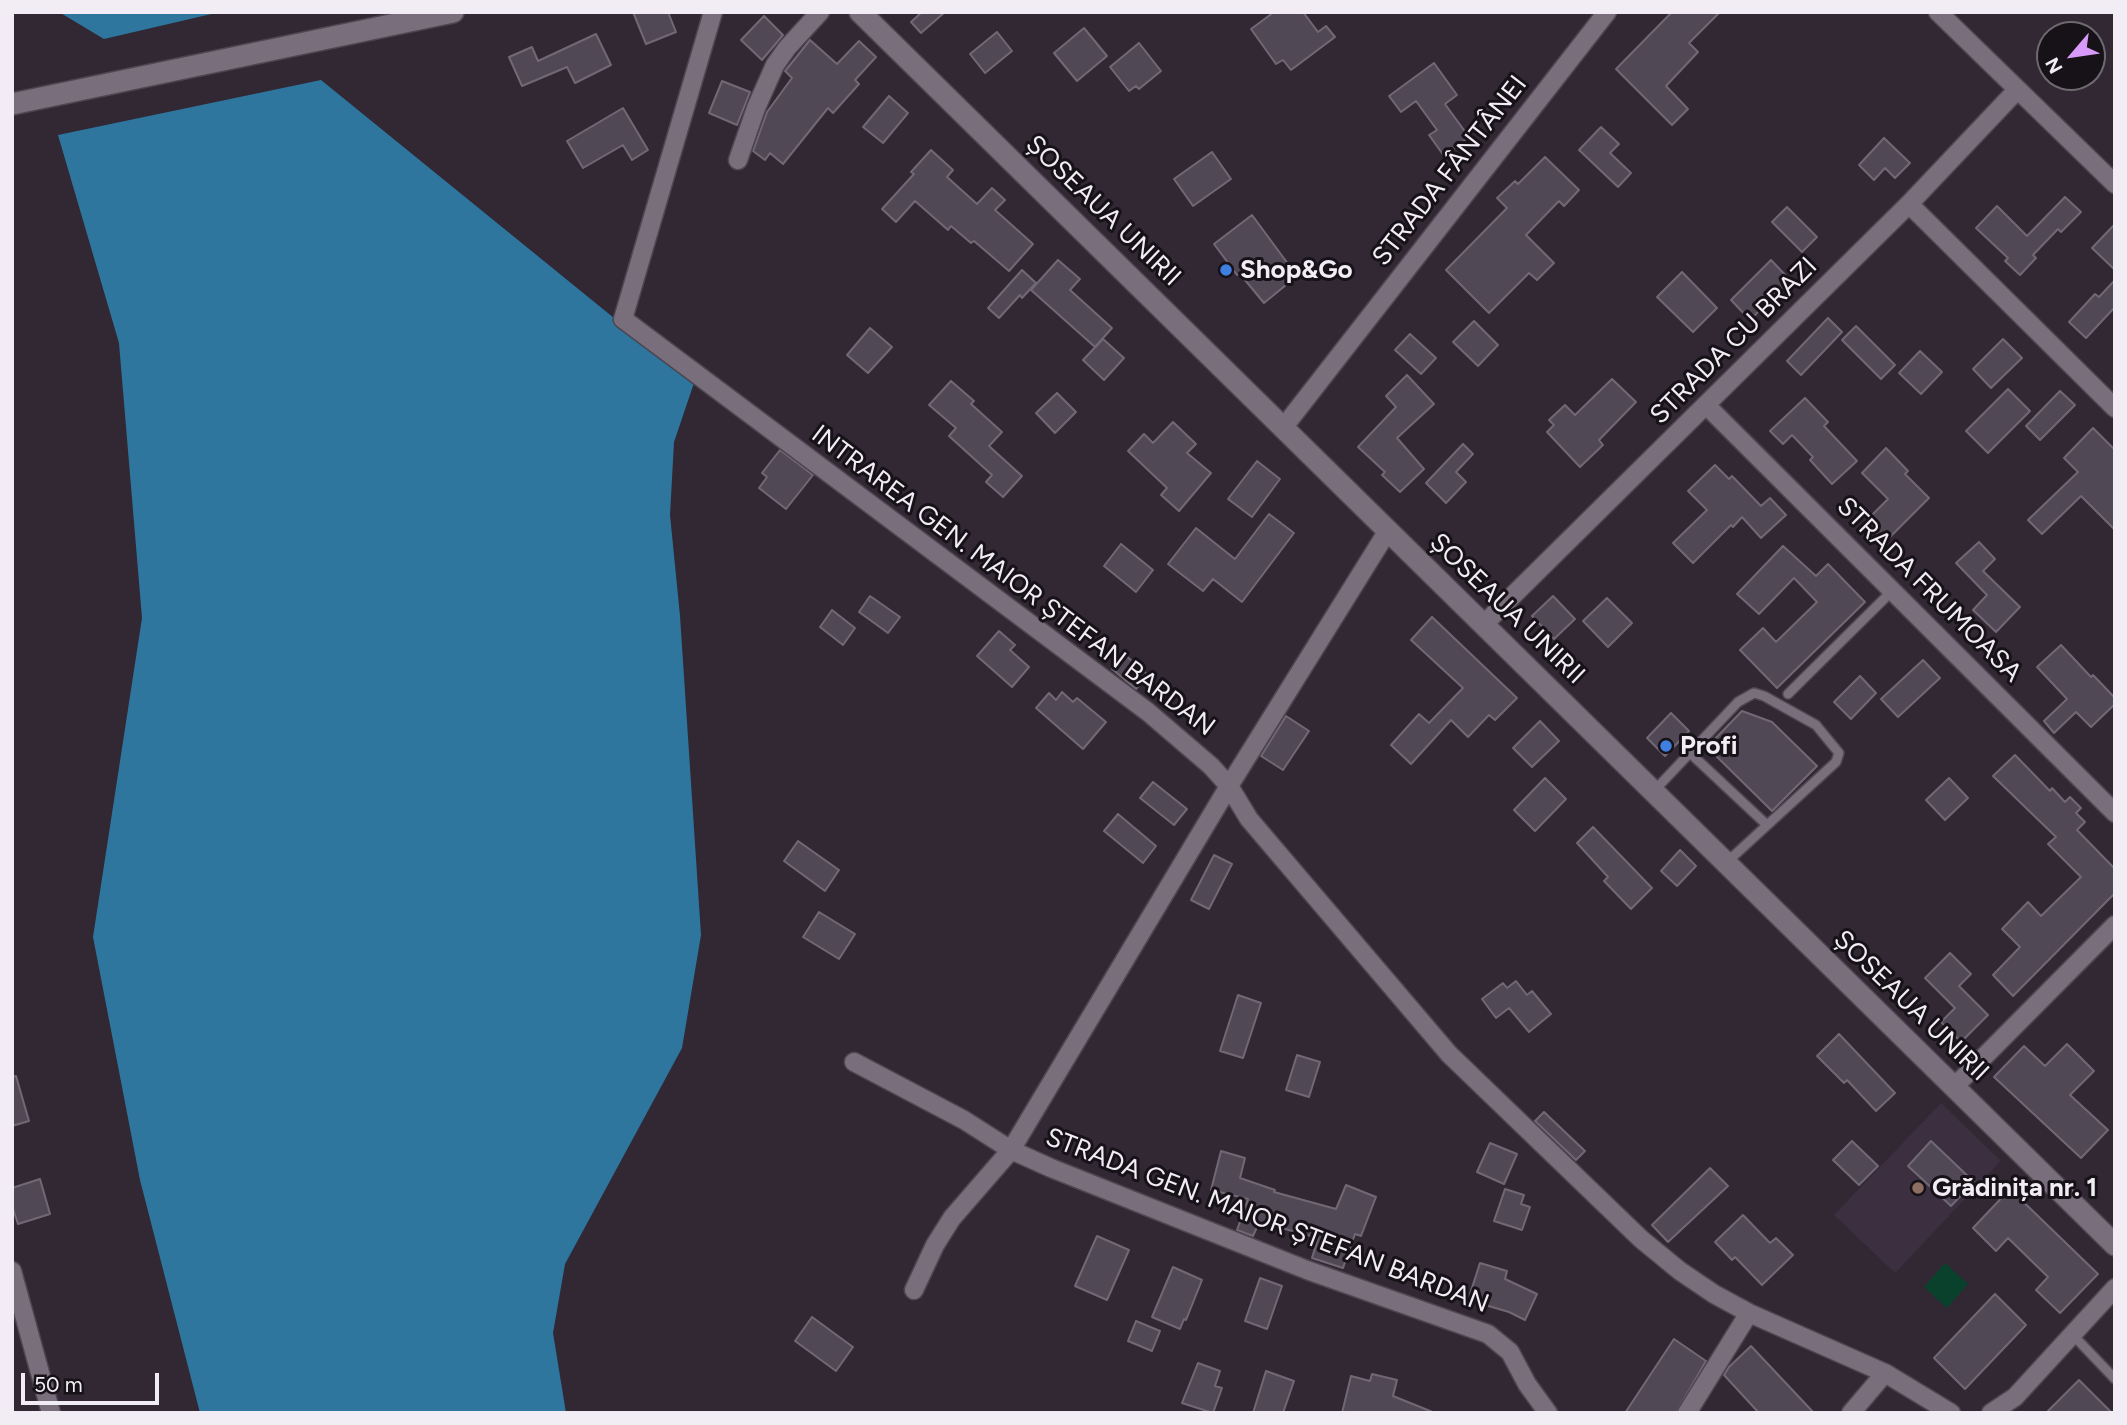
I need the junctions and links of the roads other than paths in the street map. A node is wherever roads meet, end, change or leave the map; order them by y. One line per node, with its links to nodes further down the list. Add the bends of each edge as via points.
1 (453, 12): 8 (main road)
2 (713, 12): 20 (street, INTRAREA GEN. MAIOR ȘTEFAN BARDAN, via 623,319 1148,712)
3 (820, 12): 9 (street, via 775,65)
4 (860, 12): 14 (main road, ȘOSEAUA UNIRII)
5 (1607, 12): 14 (street, STRADA FÂNTÂNEI)
6 (1938, 12): 7 (street)
7 (2017, 90): 10 (street); 11 (street, STRADA CU BRAZI)
8 (12, 104)
9 (738, 160)
10 (2115, 184)
11 (1909, 204): 12 (street, STRADA CU BRAZI); 13 (street)
12 (1706, 405): 16 (street, STRADA FRUMOASA); 17 (street, STRADA CU BRAZI)
13 (2115, 408)
14 (1283, 428): 15 (main road, ȘOSEAUA UNIRII)
15 (1387, 532): 17 (main road, ȘOSEAUA UNIRII); 20 (street, STRADA GEN. MAIOR ȘTEFAN BARDAN)
16 (1892, 591): 18 (lane); 22 (street, STRADA FRUMOASA)
17 (1483, 625): 21 (main road, ȘOSEAUA UNIRII)
18 (1788, 694)
19 (1690, 753): 21 (lane); 23 (lane); 23 (lane, via 1738,702 1754,693 1816,725 1839,752 1836,762)
20 (1228, 786): 28 (street, STRADA GEN. MAIOR ȘTEFAN BARDAN); 33 (street, INTRAREA GEN. MAIOR ȘTEFAN BARDAN, via 1249,819 1449,1054 1641,1239 1680,1271)
21 (1653, 792): 24 (main road, ȘOSEAUA UNIRII)
22 (2115, 813)
23 (1766, 825): 24 (lane)
24 (1725, 863): 27 (main road, ȘOSEAUA UNIRII)
25 (2115, 925): 27 (street)
26 (854, 1062): 28 (street, STRADA GEN. MAIOR ȘTEFAN BARDAN)
27 (1954, 1087): 29 (main road, ȘOSEAUA UNIRII)
28 (1012, 1150): 32 (street, via 952,1218); 38 (street, STRADA GEN. MAIOR ȘTEFAN BARDAN, via 1307,1270 1488,1334 1510,1352)
29 (2115, 1245)
30 (12, 1271): 37 (street)
31 (2115, 1288): 34 (street)
32 (914, 1290)
33 (1749, 1313): 35 (street, INTRAREA GEN. MAIOR ȘTEFAN BARDAN); 39 (street)
34 (2072, 1335): 36 (lane); 42 (street, via 2015,1397)
35 (1885, 1373): 40 (street); 41 (street, INTRAREA GEN. MAIOR ȘTEFAN BARDAN)
36 (2115, 1379)
37 (51, 1413)
38 (1548, 1413)
39 (1687, 1413)
40 (1851, 1413)
41 (1951, 1413)
42 (1991, 1413)

